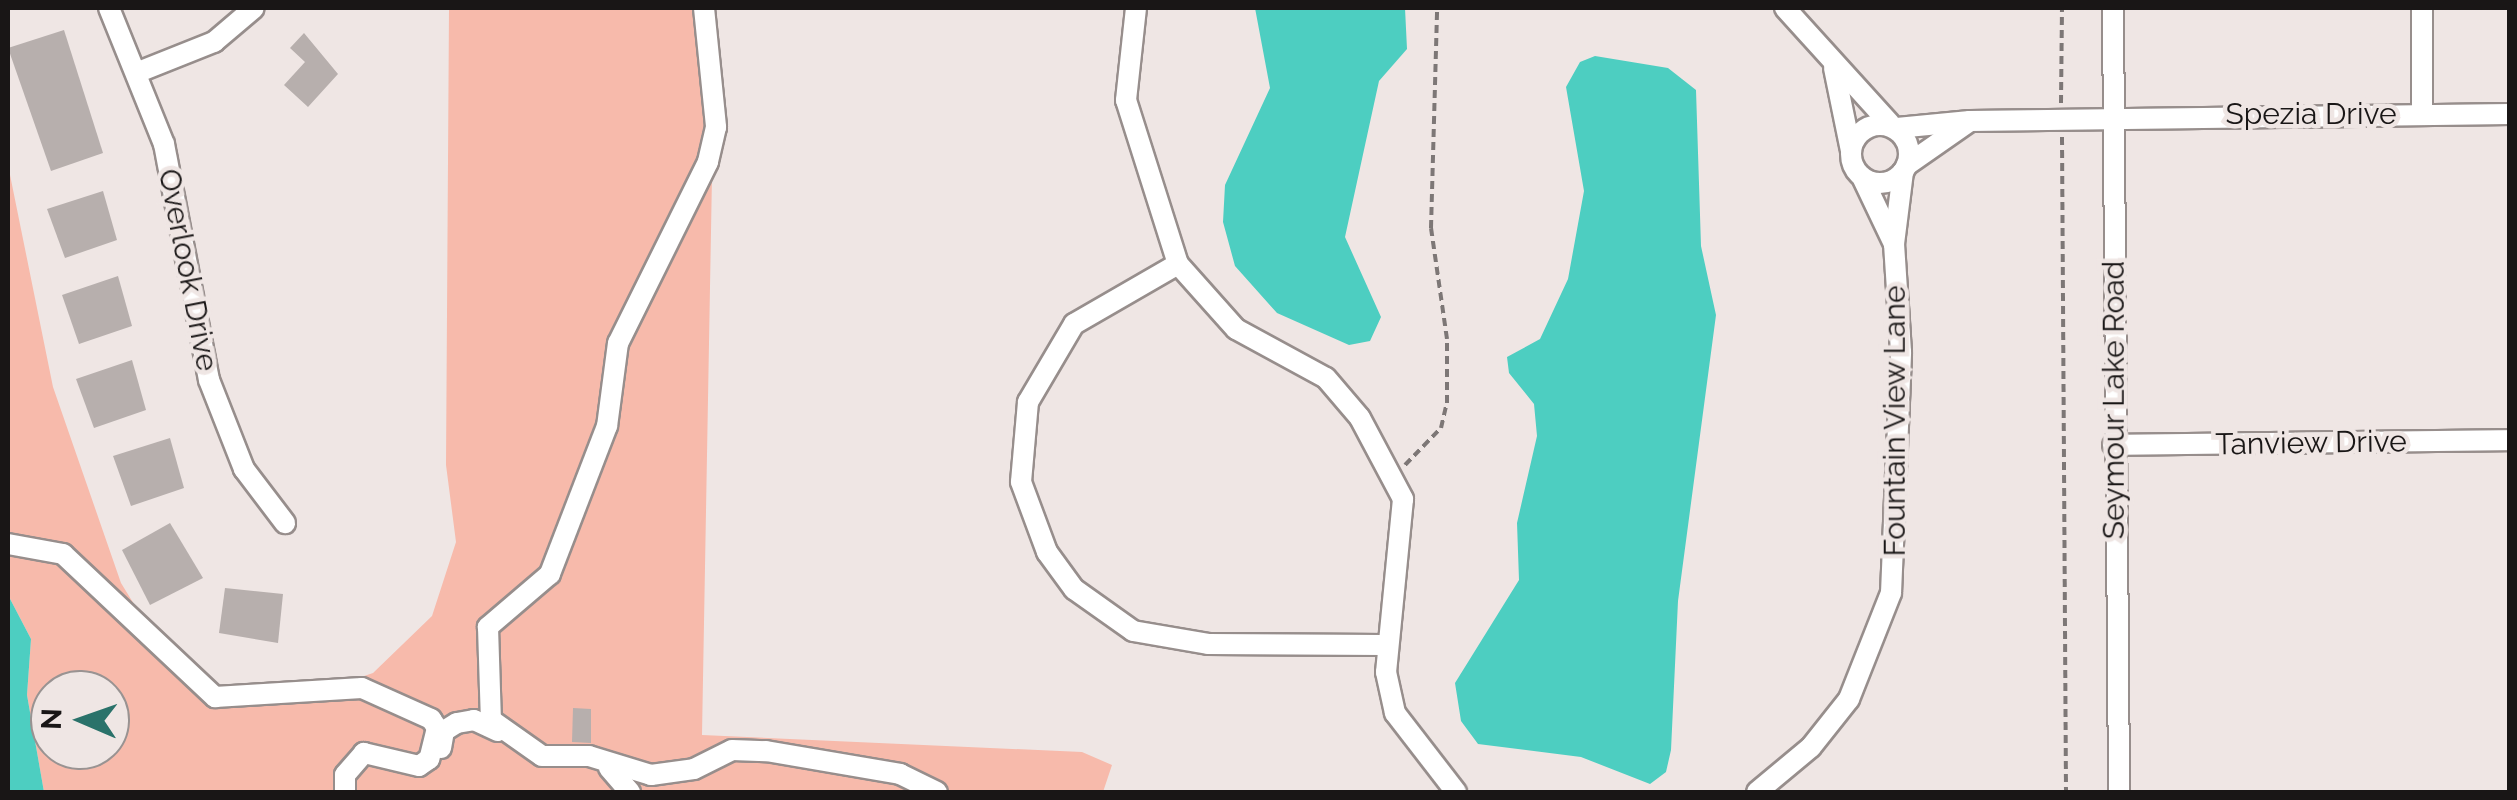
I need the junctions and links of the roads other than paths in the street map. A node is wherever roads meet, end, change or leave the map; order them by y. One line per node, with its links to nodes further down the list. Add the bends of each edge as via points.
1 (108, 8): 9 (street, Overlook Drive)
2 (254, 8): 9 (street, via 214,42)
3 (704, 8): 29 (street, via 716,127 708,162 618,343 607,426 550,574 488,628 491,720 542,756 588,756 651,775 694,769 732,750 766,751 900,774)
4 (1136, 8): 19 (street, via 1126,100)
5 (1785, 8): 8 (street)
6 (2113, 8): 12 (street, Seymour Lake Road)
7 (2422, 8): 10 (street)
8 (1834, 66): 14 (street); 15 (street)
9 (141, 71): 22 (street, Overlook Drive, via 164,144 209,380 244,470)
10 (2422, 114): 11 (street, Spezia Drive); 12 (street, Spezia Drive)
11 (2510, 114)
12 (2113, 116): 13 (street, Spezia Drive); 21 (street, Seymour Lake Road)
13 (1970, 121): 14 (street); 16 (street)
14 (1894, 126): 15 (street, via 1860,132); 16 (street)
15 (1850, 151): 17 (street)
16 (1905, 168): 17 (street, via 1879,184); 18 (street, Fountain View Lane)
17 (1863, 179): 18 (street, Fountain View Lane)
18 (1894, 244): 25 (street, Fountain View Lane, via 1901,392 1891,593 1849,698)
19 (1178, 264): 24 (street, via 1236,329 1326,378 1392,473 1404,499 1404,539); 24 (street, via 1074,324 1028,402 1020,482 1047,552 1074,589 1133,631 1208,644)
20 (2510, 440): 21 (street, Tanview Drive)
21 (2114, 445): 32 (street, Seymour Lake Road)
22 (286, 523)
23 (8, 544): 26 (street, via 63,554 215,696 362,688 437,728 429,759 419,766 364,754 345,774)
24 (1383, 644): 30 (street, via 1395,713)
25 (1789, 784): 31 (street, Fountain View Lane)
26 (345, 792)
27 (356, 792): 28 (street, via 353,777 362,764 426,772 436,765 444,731 474,720 554,769 610,768)
28 (630, 792)
29 (937, 792)
30 (1456, 792)
31 (1757, 792)
32 (2119, 792)

